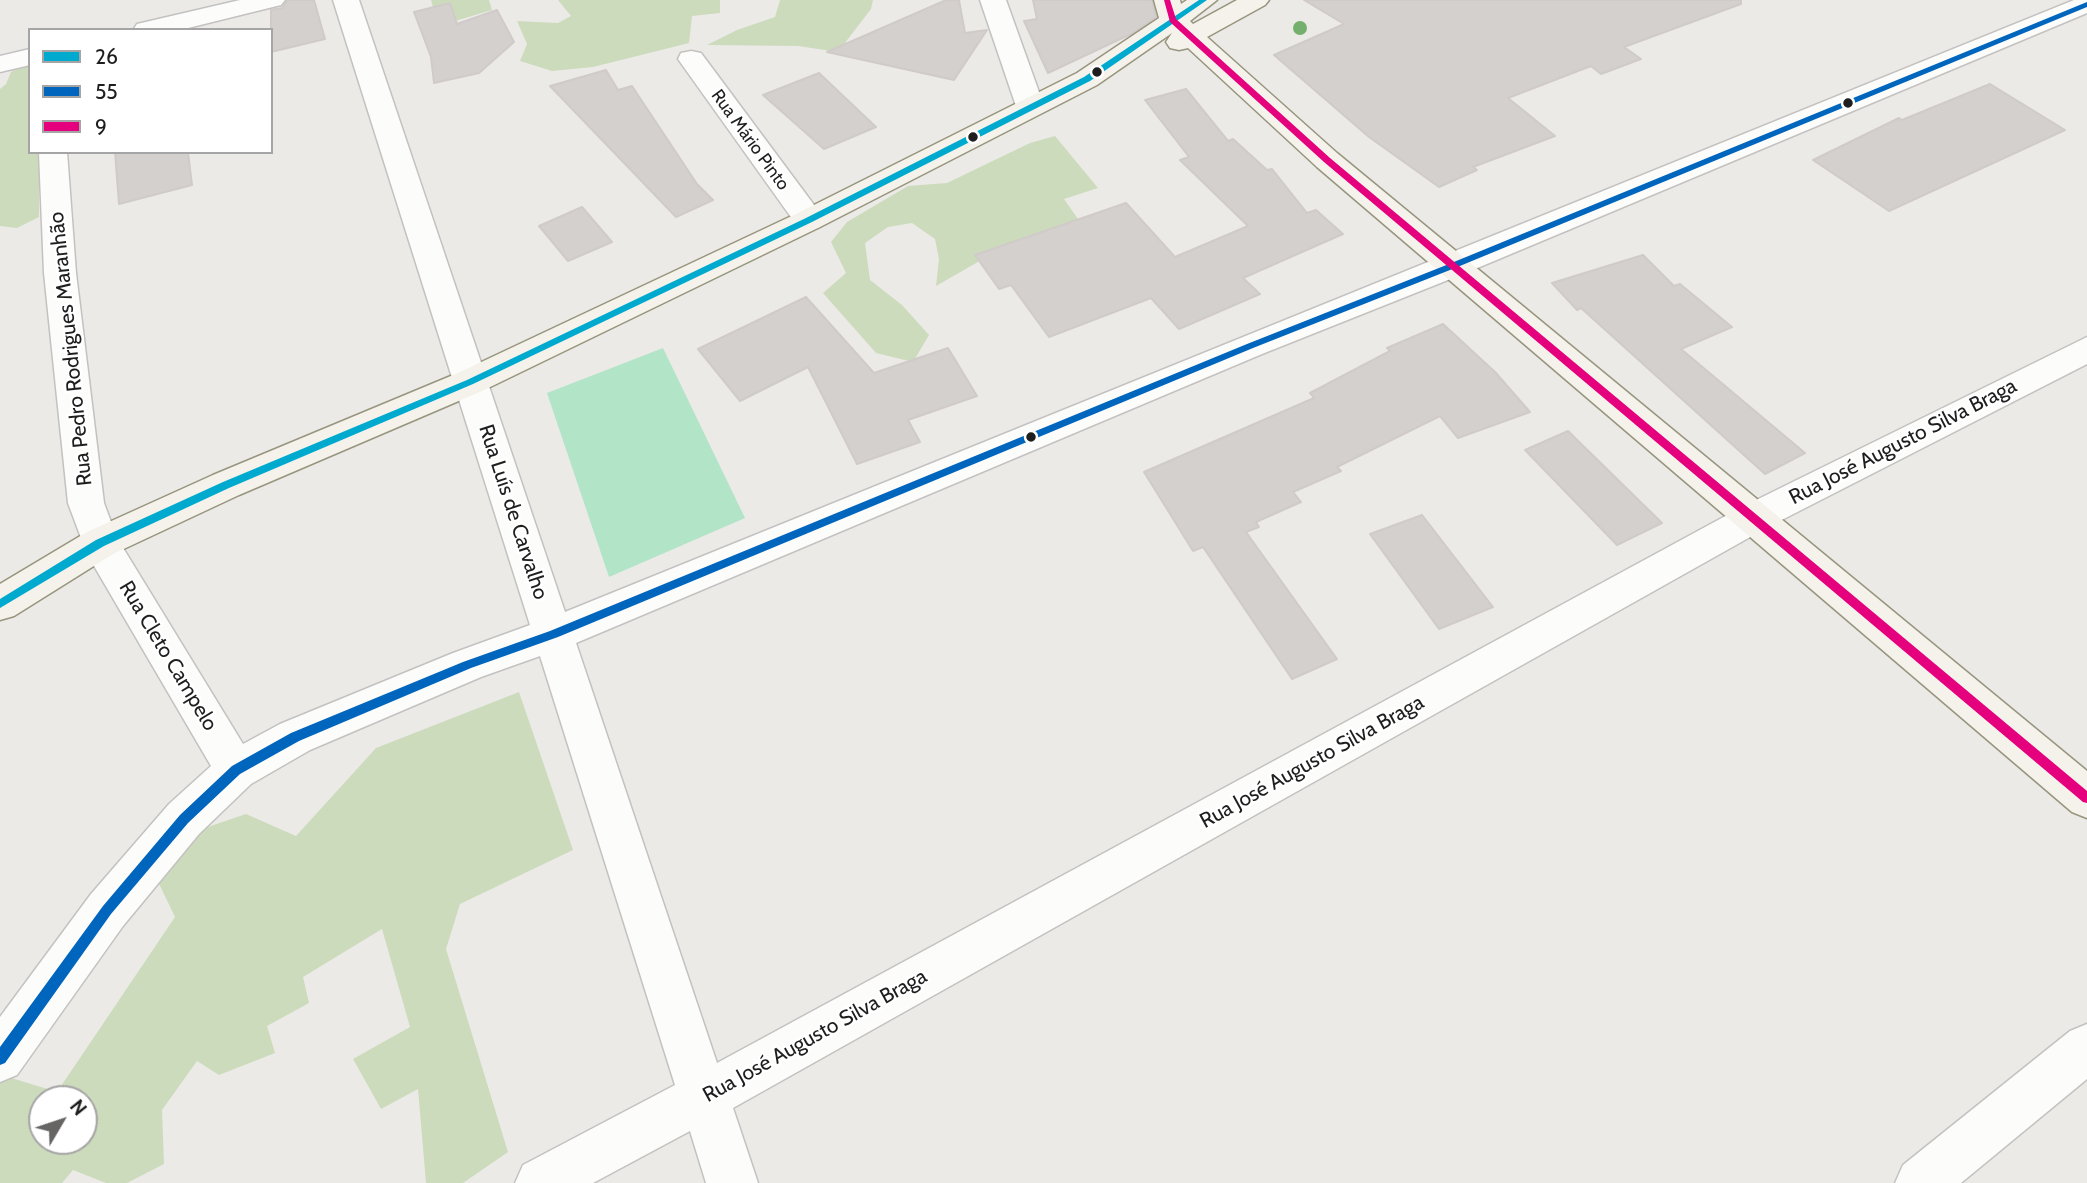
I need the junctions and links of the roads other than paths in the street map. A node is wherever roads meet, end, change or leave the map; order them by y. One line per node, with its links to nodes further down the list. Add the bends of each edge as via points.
1 (272, 0): 8 (street)
2 (346, 0): 17 (street, Rua Luís de Carvalho)
3 (993, 0): 12 (street)
4 (1204, 0): 7 (main road)
5 (1256, 0): 7 (main road)
6 (2087, 4): 15 (street)
7 (1177, 18): 12 (main road, via 1140,62 1087,79); 15 (main road, via 1327,160)
8 (154, 28)
9 (28, 57): 11 (street)
10 (691, 59): 14 (street, Rua Mário Pinto)
11 (0, 64)
12 (1030, 106): 14 (main road)
13 (53, 154): 19 (street, Rua Pedro Rodrigues Maranhão, via 74,405 86,503)
14 (808, 220): 17 (main road)
15 (1452, 266): 18 (main road); 21 (street)
16 (2087, 349): 18 (street, Rua José Augusto Silva Braga)
17 (470, 382): 19 (main road); 21 (street, Rua Luís de Carvalho)
18 (1755, 517): 23 (main road); 26 (street, Rua José Augusto Silva Braga)
19 (100, 543): 20 (main road); 22 (street, Rua Cleto Campelo)
20 (0, 604)
21 (554, 634): 22 (street, via 295,737); 26 (street, Rua Luís de Carvalho)
22 (236, 770): 25 (street, via 184,819 107,910)
23 (2087, 798)
24 (2087, 1048): 29 (street)
25 (0, 1058)
26 (706, 1096): 27 (street, Rua José Augusto Silva Braga); 28 (street, Rua Luís de Carvalho)
27 (541, 1183)
28 (732, 1183)
29 (1921, 1183)

